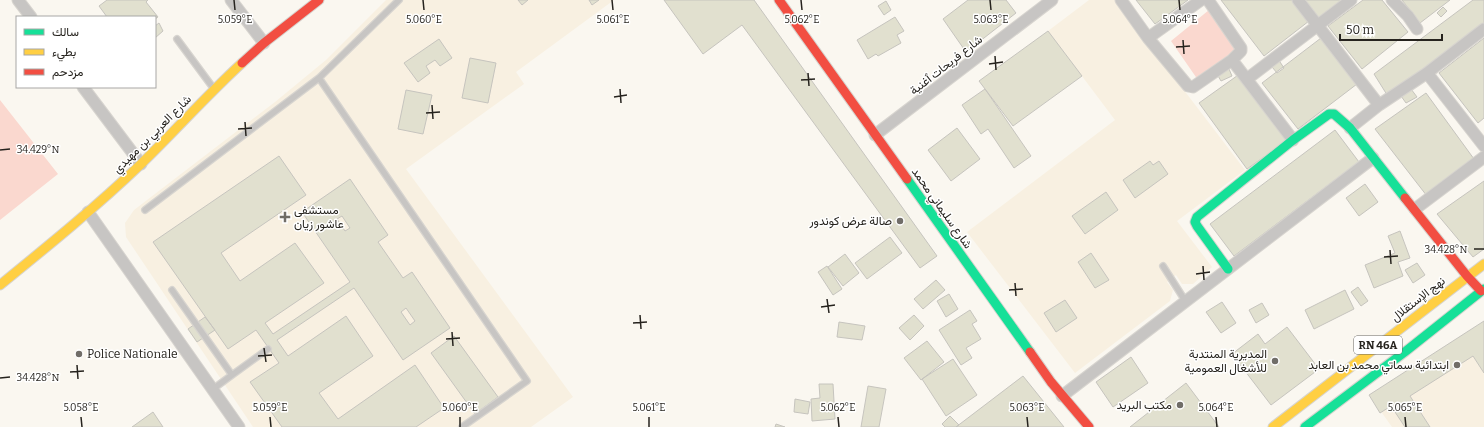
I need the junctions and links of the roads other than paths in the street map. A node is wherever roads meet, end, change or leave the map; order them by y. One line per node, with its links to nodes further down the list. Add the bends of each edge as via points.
1 (18, 0): 13 (street)
2 (231, 0): 19 (street)
3 (319, 0): 19 (street, شارع العربي بن مهيدي)
4 (399, 0): 22 (lane)
5 (779, 0): 28 (street, شارع سليماني محمد)
6 (1052, 0): 28 (street, شارع فريحات ٱغنية)
7 (1120, 0): 17 (street)
8 (1201, 0): 17 (street)
9 (1208, 0): 20 (street, via 1241,48)
10 (1298, 0): 14 (street)
11 (1352, 0): 14 (street)
12 (1392, 0): 15 (street)
13 (30, 16)
14 (1318, 26): 23 (street); 26 (street)
15 (1417, 28)
16 (1484, 29): 21 (street)
17 (1148, 38): 20 (street, via 1190,88)
18 (177, 39): 25 (lane)
19 (264, 43): 25 (street, شارع العربي بن مهيدي)
20 (1232, 60): 23 (street)
21 (1427, 73): 26 (street); 30 (street)
22 (319, 78): 35 (lane); 50 (lane, via 527,381)
23 (1247, 79): 29 (street)
24 (84, 88): 33 (street)
25 (214, 89): 33 (street, شارع العربي بن مهيدي)
26 (1379, 105): 27 (street)
27 (1350, 128): 29 (street, via 1334,114 1329,114); 32 (street)
28 (875, 135): 48 (street, شارع سليماني محمد)
29 (1293, 140): 39 (street, via 1197,217 1197,226)
30 (1482, 141)
31 (1484, 157): 34 (street)
32 (1373, 158): 34 (street); 39 (street)
33 (141, 164): 36 (street, شارع العربي بن مهيدي)
34 (1415, 209): 40 (street)
35 (145, 210)
36 (88, 212): 41 (street, شارع العربي بن مهيدي); 47 (street)
37 (1484, 264): 40 (street, نهج الإستقلال / RN 46A)
38 (1163, 266): 44 (lane)
39 (1228, 269): 44 (street)
40 (1467, 276): 43 (street); 52 (street, نهج الإستقلال / RN 46A)
41 (0, 285)
42 (172, 290): 46 (lane)
43 (1483, 290): 53 (street, RN 46A)
44 (1186, 302): 48 (street)
45 (268, 349): 46 (lane)
46 (232, 375): 47 (lane)
47 (213, 389): 49 (street)
48 (1062, 396): 51 (street, شارع سليماني محمد)
49 (239, 427)
50 (462, 427)
51 (1089, 427)
52 (1273, 427)
53 (1305, 427)

